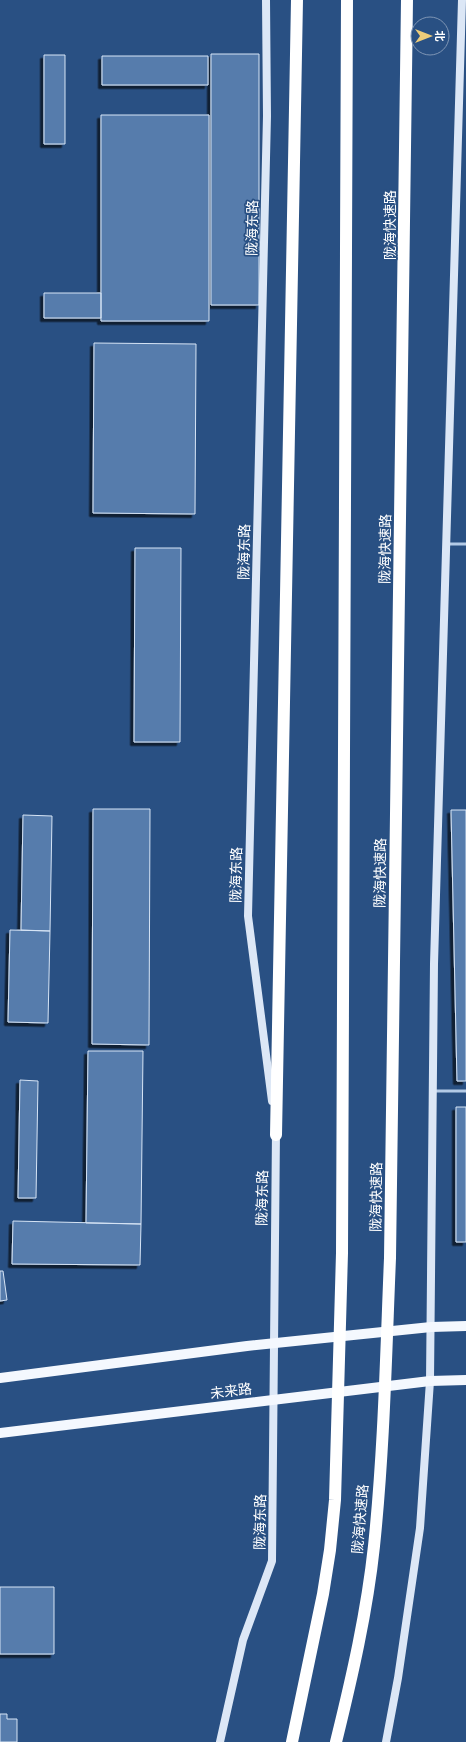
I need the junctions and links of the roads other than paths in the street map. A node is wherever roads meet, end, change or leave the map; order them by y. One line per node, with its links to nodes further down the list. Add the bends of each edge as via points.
1 (266, 0): 10 (street, 陇海东路, via 267,132 248,916)
2 (297, 0): 10 (highway)
3 (347, 0): 20 (highway, 陇海快速路, bridge, via 342,1253 335,1500 323,1594)
4 (407, 0): 21 (highway, 陇海快速路, bridge, via 390,1265 374,1545 363,1624)
5 (462, 0): 6 (street)
6 (446, 544): 7 (lane); 8 (street, via 434,964)
7 (466, 544)
8 (433, 1091): 9 (lane); 12 (street)
9 (466, 1091)
10 (276, 1135): 13 (street, 陇海东路)
11 (466, 1326): 12 (main road)
12 (431, 1328): 13 (main road); 16 (street)
13 (273, 1345): 14 (main road, via 247,1346); 17 (street, 陇海东路)
14 (0, 1378)
15 (466, 1380): 16 (main road, 未来路)
16 (430, 1381): 17 (main road, 未来路); 22 (street, via 420,1528)
17 (274, 1399): 18 (main road, 未来路); 19 (street, 陇海东路, via 272,1561 244,1640)
18 (0, 1433)
19 (220, 1742)
20 (292, 1742)
21 (336, 1742)
22 (386, 1742)

